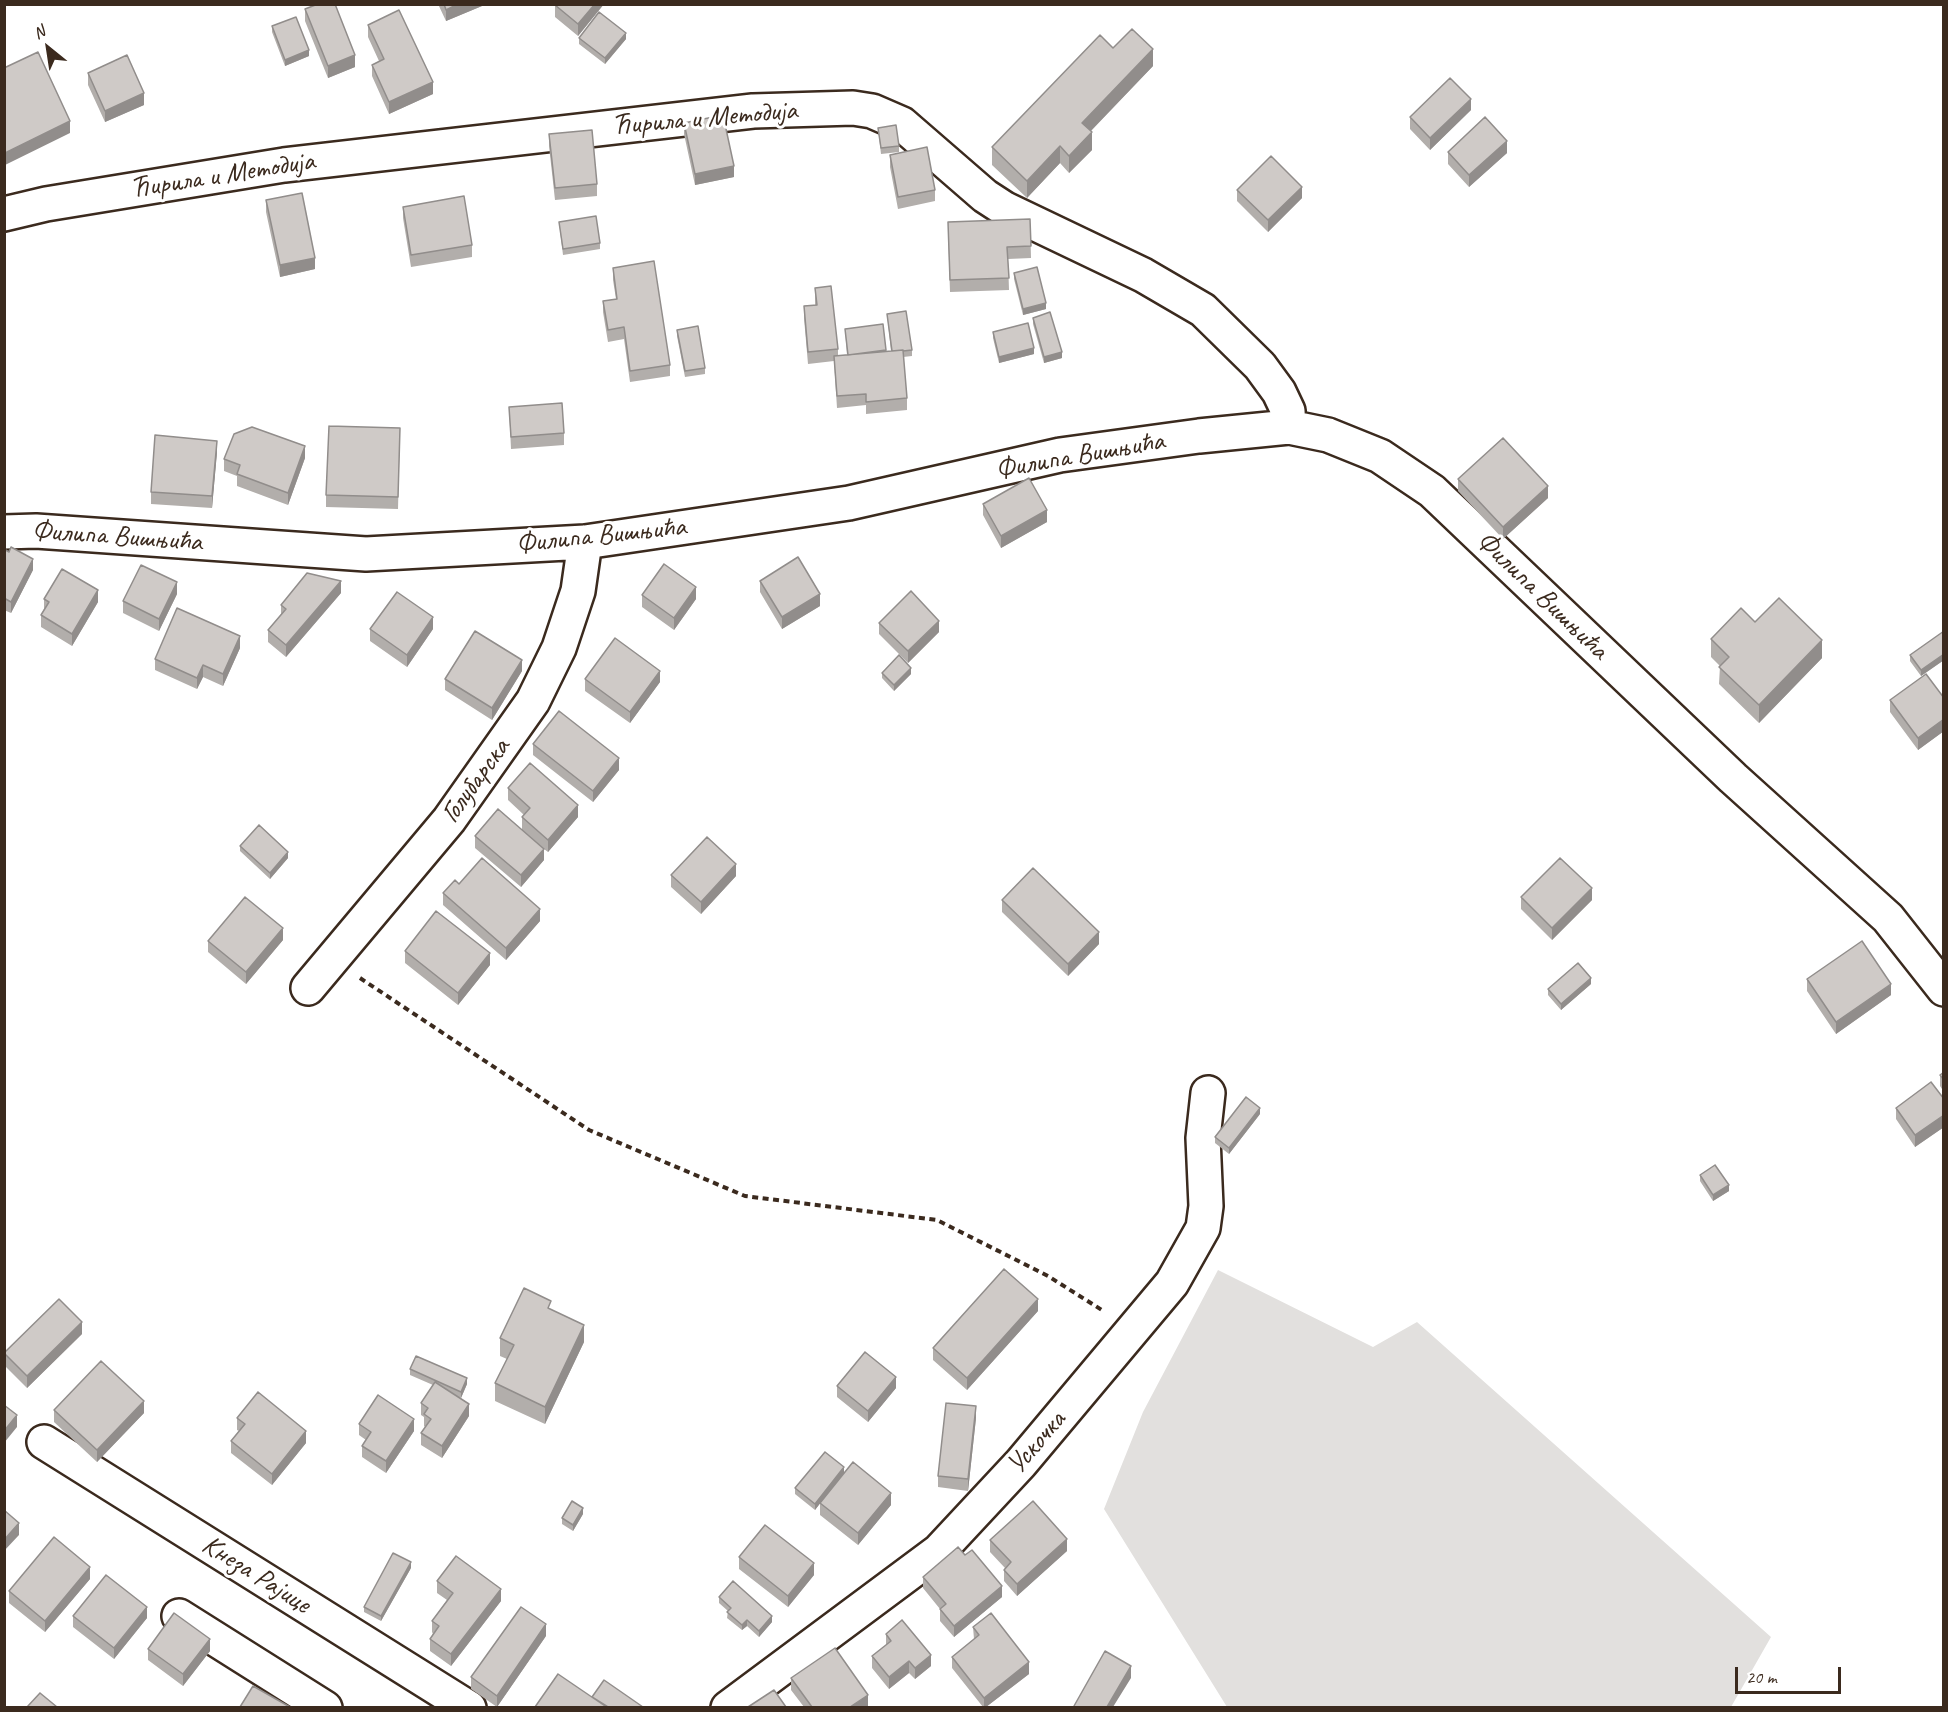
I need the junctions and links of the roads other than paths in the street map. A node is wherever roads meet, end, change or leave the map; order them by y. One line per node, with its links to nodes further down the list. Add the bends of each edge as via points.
1 (4, 214): 2 (street, Ћирила и Методија, via 284,165 753,111 872,111 902,124 1005,209 1134,270 1203,310 1260,366 1284,402)
2 (1289, 427): 4 (street, Филипа Вишњића, via 1060,455 849,503); 6 (street, Филипа Вишњића, via 1328,435 1380,456 1432,491 1733,778 1888,918)
3 (4, 532): 4 (street, Филипа Вишњића, via 366,554)
4 (585, 542): 5 (street, Голубарска, via 578,591 563,637 533,701 449,820)
5 (308, 988)
6 (1944, 989)
7 (1208, 1093): 12 (street, Ускочка, via 1203,1138 1203,1228 1172,1283 1021,1463 939,1551)
8 (44, 1442): 11 (street, Кнеза Рајице)
9 (179, 1616): 10 (street)
10 (325, 1707)
11 (469, 1707)
12 (728, 1707)

